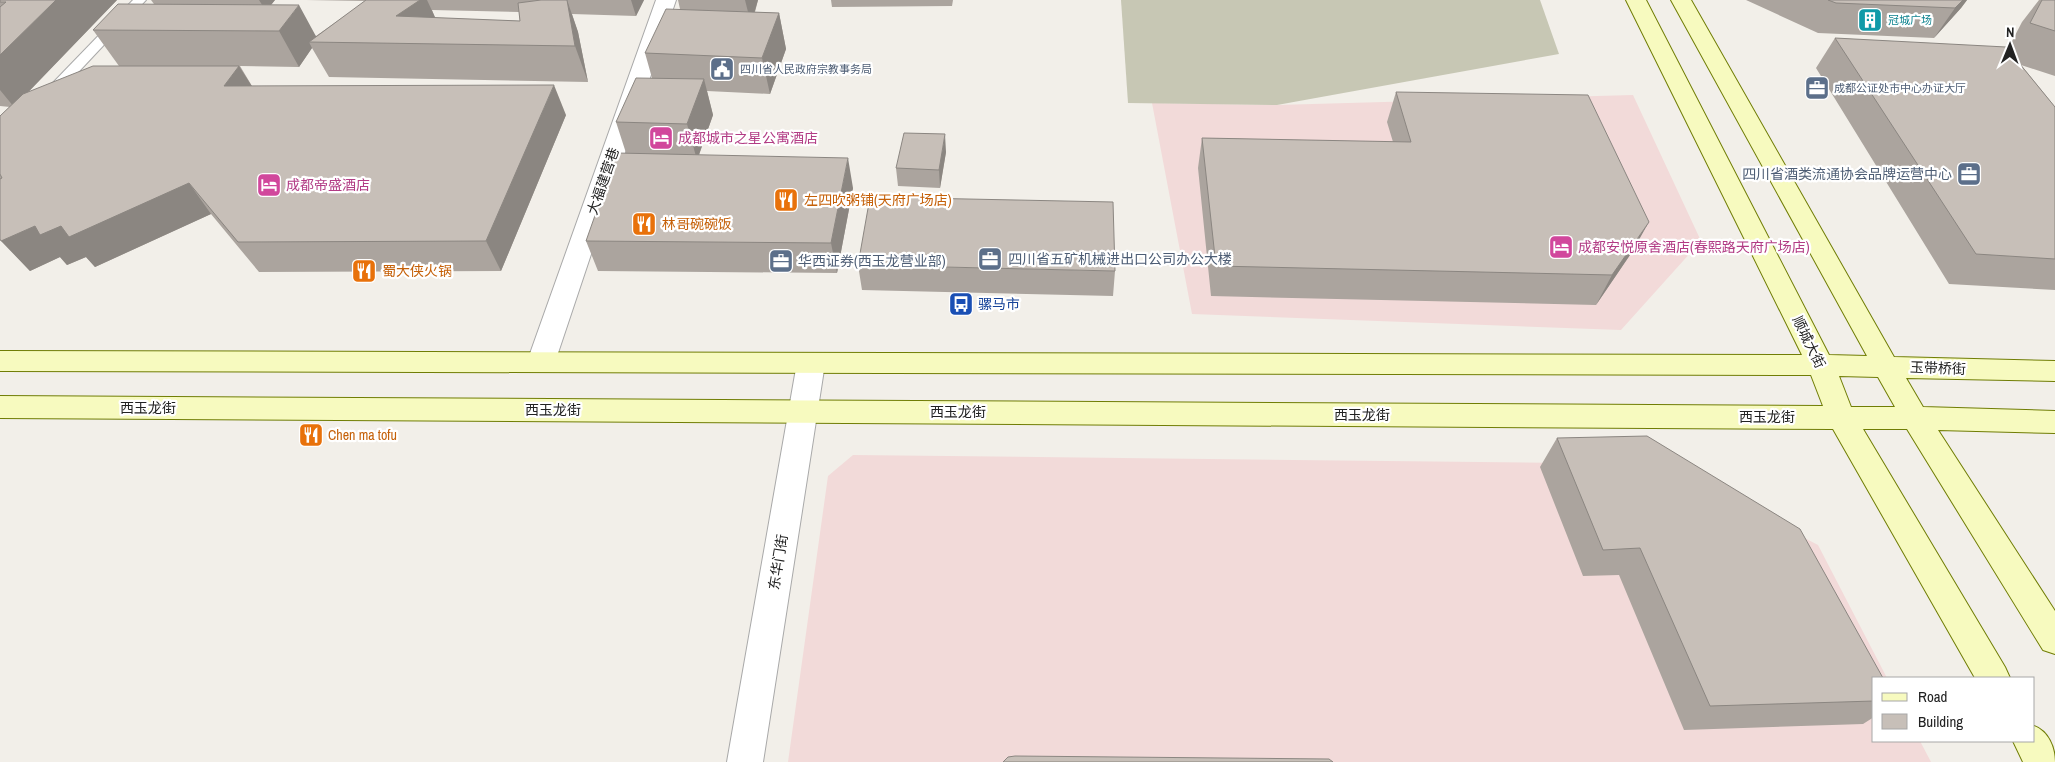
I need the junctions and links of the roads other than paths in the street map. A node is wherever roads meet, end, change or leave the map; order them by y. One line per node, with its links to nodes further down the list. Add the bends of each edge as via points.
1 (140, 0): 5 (lane)
2 (666, 0): 7 (street, 大福建营巷)
3 (1636, 0): 9 (main road, 顺城大街)
4 (1681, 0): 10 (main road)
5 (38, 106)
6 (0, 361): 7 (main road)
7 (541, 362): 8 (main road)
8 (811, 363): 9 (main road); 13 (street, 东华门街)
9 (1821, 365): 10 (main road, 玉带桥街); 14 (main road, 顺城大街)
10 (1886, 366): 11 (main road, 玉带桥街); 15 (main road)
11 (2055, 371)
12 (0, 407): 13 (main road, 西玉龙街)
13 (803, 412): 14 (main road, 西玉龙街); 20 (street, 东华门街)
14 (1841, 417): 15 (main road, 西玉龙街); 18 (main road, 顺城大街)
15 (1915, 418): 16 (main road, 西玉龙街); 17 (main road)
16 (2055, 422)
17 (2055, 639)
18 (1992, 677)
19 (2031, 742): 21 (main road)
20 (745, 762)
21 (2042, 762)

